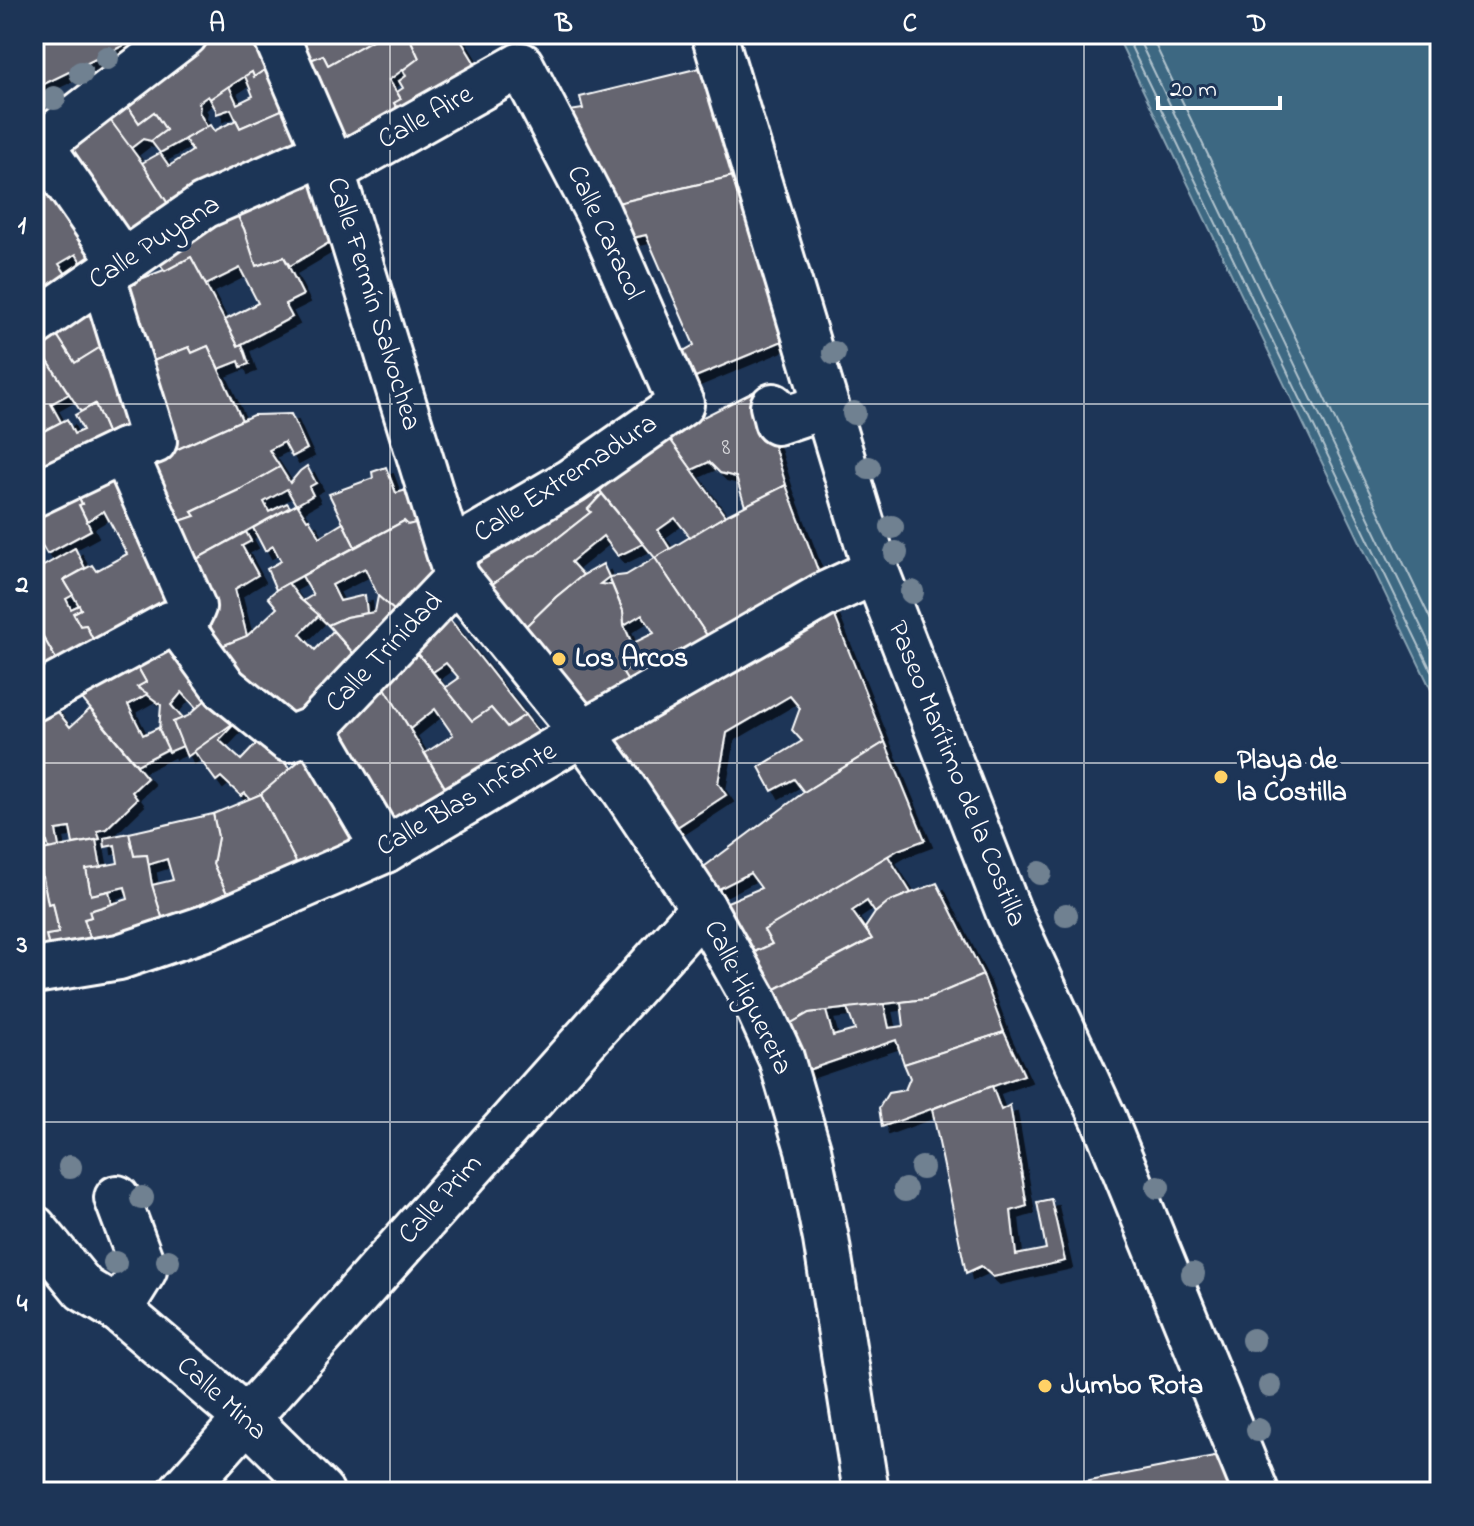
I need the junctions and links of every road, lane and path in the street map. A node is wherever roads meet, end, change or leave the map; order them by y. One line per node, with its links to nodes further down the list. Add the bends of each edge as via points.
1 (185, 34): 5 (street)
2 (275, 34): 6 (street, Calle Fermín Salvochea)
3 (714, 34): 11 (street, Paseo Marítimo de la Costilla)
4 (521, 65): 6 (street, Calle Aire); 9 (street, Calle Caracol, via 598,213)
5 (37, 147): 7 (street)
6 (329, 162): 7 (street, Calle Puyana, via 204,206); 14 (street, Calle Fermín Salvochea)
7 (113, 270): 8 (street, Calle Puyana); 12 (street)
8 (34, 324)
9 (681, 404): 14 (street, Calle Extremadura)
10 (773, 406): 11 (street, via 777,422)
11 (825, 406): 15 (street, Paseo Marítimo de la Costilla)
12 (139, 446): 13 (street); 16 (street, via 193,607)
13 (34, 494)
14 (454, 565): 18 (street, Calle Trinidad); 19 (street, Calle Higuereta)
15 (876, 571): 19 (street, Calle Blas Infante, via 824,595); 30 (street, Paseo Marítimo de la Costilla, via 1009,913 1104,1119)
16 (176, 626): 17 (street); 18 (street, via 225,688 288,739)
17 (34, 698)
18 (314, 729): 20 (street)
19 (583, 733): 20 (street, Calle Blas Infante); 21 (street, Calle Higuereta)
20 (385, 850): 22 (street, Calle Blas Infante, via 211,926 119,957)
21 (703, 908): 26 (street, Calle Prim); 29 (street, Calle Higuereta, via 781,1058 808,1149)
22 (34, 971)
23 (117, 1198): 25 (street, via 144,1270)
24 (34, 1228): 25 (street, Calle Mina, via 84,1289)
25 (119, 1310): 26 (street, Calle Mina)
26 (246, 1418): 27 (street, Calle Prim); 28 (street, Calle Mina)
27 (181, 1492)
28 (321, 1492)
29 (866, 1492)
30 (1256, 1492)

